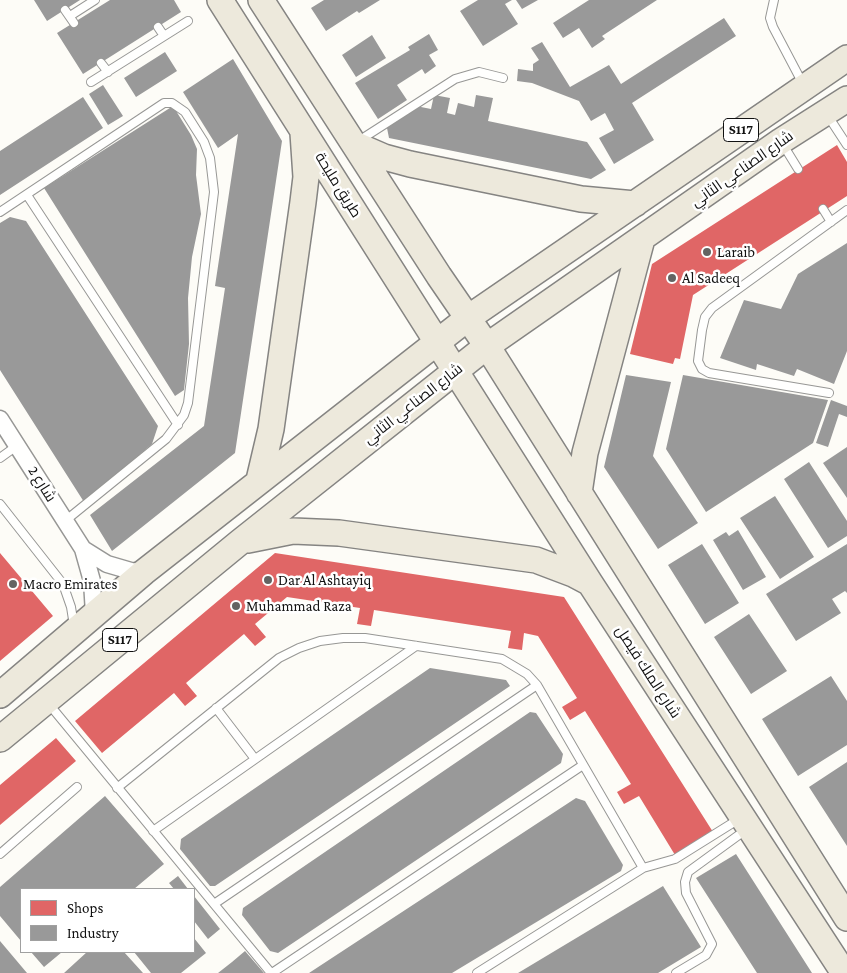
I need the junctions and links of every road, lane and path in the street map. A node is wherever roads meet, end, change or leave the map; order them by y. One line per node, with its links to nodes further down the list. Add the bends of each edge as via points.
1 (95, 0): 5 (lane)
2 (220, 0): 17 (main road, طريق مليحة)
3 (261, 0): 19 (main road)
4 (774, 0): 14 (lane, via 770,18 773,27)
5 (70, 16)
6 (188, 21): 8 (lane)
7 (158, 27): 8 (lane)
8 (164, 36): 11 (lane)
9 (847, 58): 14 (main road, S117)
10 (101, 63): 11 (lane)
11 (108, 72): 13 (lane)
12 (503, 78): 19 (lane, via 479,72 455,79)
13 (92, 82)
14 (804, 86): 23 (main road, S117)
15 (847, 99): 16 (main road, شارع الصناعي الثاني / S117)
16 (826, 113): 18 (main road, شارع الصناعي الثاني / S117); 20 (lane)
17 (303, 128): 30 (main road, طريق مليحة); 38 (main road, via 306,152 303,202 271,429)
18 (781, 141): 21 (lane); 28 (main road, شارع الصناعي الثاني / S117)
19 (354, 144): 23 (main road, via 397,161 465,176 581,199); 29 (main road)
20 (847, 145)
21 (798, 169)
22 (27, 195): 26 (lane); 34 (lane); 34 (lane, via 156,106 172,104 185,112 210,158 214,192 188,403)
23 (635, 204): 29 (main road, S117)
24 (823, 209): 27 (lane)
25 (847, 210): 27 (lane)
26 (0, 212)
27 (830, 222): 33 (lane, via 712,308 705,317 698,361 709,373)
28 (642, 239): 31 (main road, شارع الصناعي الثاني / S117); 39 (main road, via 585,453)
29 (468, 318): 30 (main road, S117); 31 (main road)
30 (436, 343): 32 (main road, طريق مليحة); 38 (main road, S117)
31 (487, 346): 32 (main road, شارع الصناعي الثاني / S117); 39 (main road)
32 (456, 370): 42 (main road, شارع الصناعي الثاني / S117); 45 (main road, شارع الملك فيصل)
33 (828, 393)
34 (178, 425): 41 (lane, via 166,439)
35 (2, 426): 36 (street, شارع 2)
36 (18, 445): 37 (lane); 41 (street, شارع 2)
37 (0, 458)
38 (259, 480): 44 (main road, S117)
39 (580, 493): 63 (main road)
40 (0, 504): 47 (lane, via 62,584 71,607)
41 (65, 521): 43 (street, شارع 2)
42 (240, 542): 45 (main road, via 293,531 339,533 536,560); 51 (main road, شارع الصناعي الثاني / S117)
43 (83, 549): 44 (street, شارع 2, via 107,564); 46 (street, شارع 2, via 92,581)
44 (144, 572): 46 (main road, S117)
45 (590, 583): 58 (main road, شارع الملك فيصل)
46 (94, 614): 47 (main road, S117)
47 (74, 631): 50 (main road, S117)
48 (416, 646): 49 (lane, via 502,659); 52 (lane, via 365,638 320,641 279,658); 54 (lane)
49 (537, 686): 55 (lane); 62 (lane)
50 (0, 695)
51 (45, 700): 53 (main road, شارع الصناعي الثاني / S117); 57 (lane)
52 (216, 708): 54 (lane); 57 (lane)
53 (0, 739)
54 (255, 759): 59 (lane)
55 (583, 765): 61 (lane); 64 (lane)
56 (77, 786): 60 (lane)
57 (117, 788): 59 (lane)
58 (746, 822): 61 (lane, via 675,859); 66 (lane, via 688,872 686,893 712,944 706,955); 67 (main road, شارع الملك فيصل)
59 (153, 831): 62 (lane)
60 (0, 854)
61 (643, 868): 65 (lane)
62 (214, 904): 64 (lane)
63 (847, 918)
64 (272, 973)
65 (477, 973)
66 (676, 973)
67 (844, 973)

